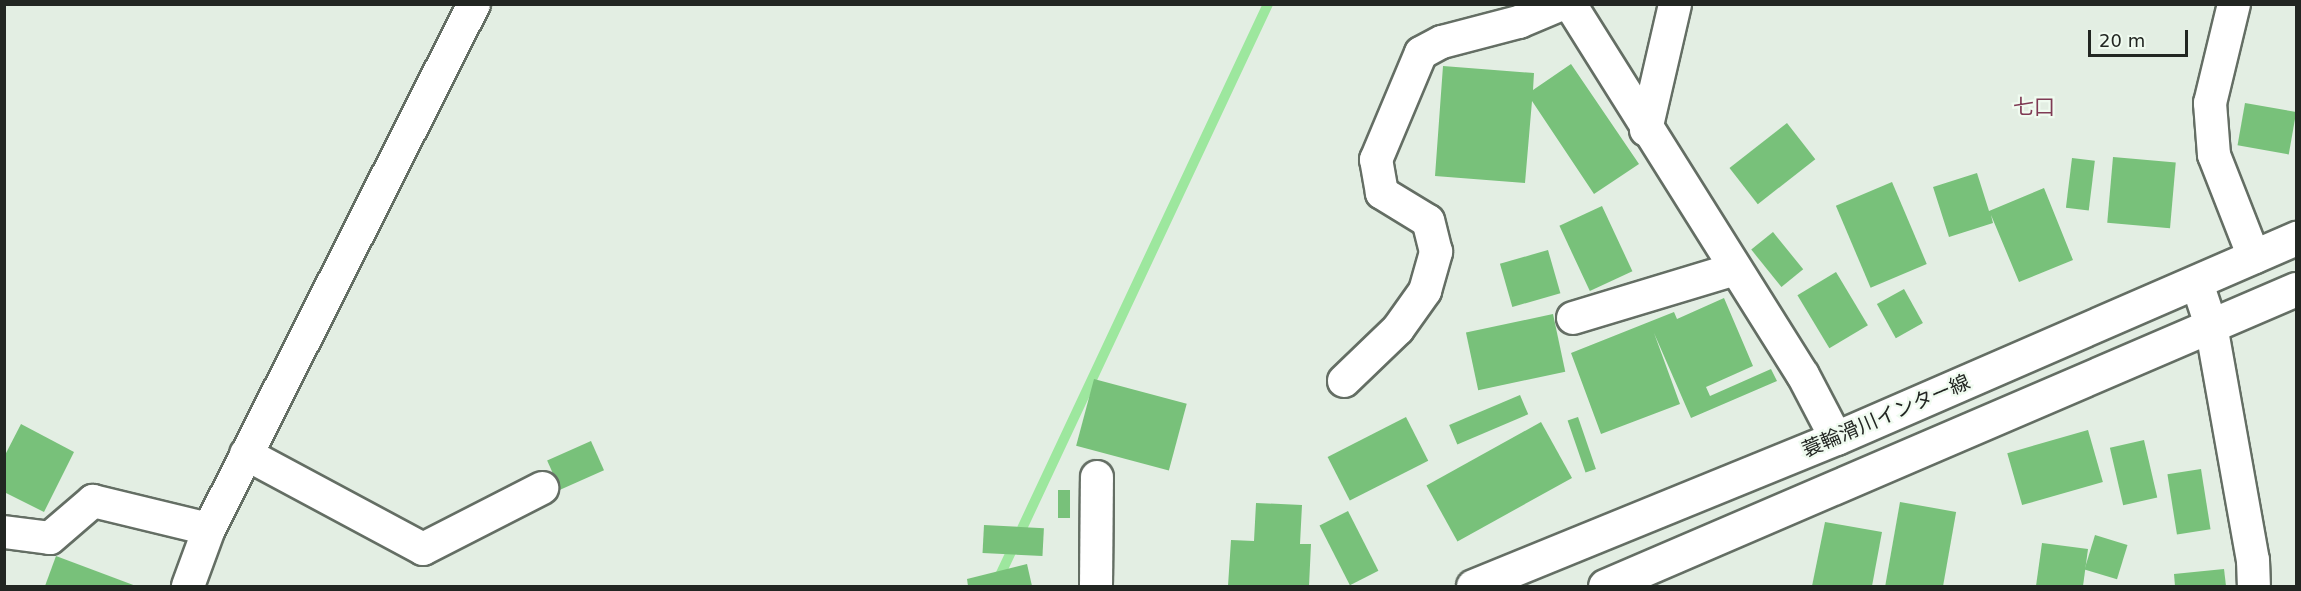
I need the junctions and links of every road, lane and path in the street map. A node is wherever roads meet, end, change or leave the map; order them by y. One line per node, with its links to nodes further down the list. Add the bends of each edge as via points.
1 (474, 4): 16 (street)
2 (1562, 4): 14 (street, via 1519,22 1442,42 1421,53 1376,160 1382,193 1428,221 1436,252 1425,291 1405,320)
3 (1570, 4): 6 (street)
4 (1675, 4): 6 (street)
5 (2234, 4): 8 (street, via 2210,103 2213,145 2228,197)
6 (1646, 130): 9 (street)
7 (2296, 238): 8 (main road, 蓑輪滑川インター線)
8 (2254, 257): 10 (main road, 蓑輪滑川インター線)
9 (1735, 269): 12 (street); 15 (street, via 1803,375)
10 (2197, 283): 13 (street); 15 (main road, 蓑輪滑川インター線)
11 (2296, 289): 13 (main road)
12 (1573, 318)
13 (2211, 325): 24 (main road); 25 (street, via 2253,560)
14 (1344, 381)
15 (1836, 438): 23 (main road, 蓑輪滑川インター線)
16 (246, 454): 18 (street, via 423,549); 19 (street)
17 (1097, 477): 22 (street)
18 (542, 488)
19 (209, 529): 20 (street, via 93,501 50,537); 21 (street)
20 (4, 532)
21 (188, 586)
22 (1096, 586)
23 (1473, 586)
24 (1605, 586)
25 (2254, 586)

